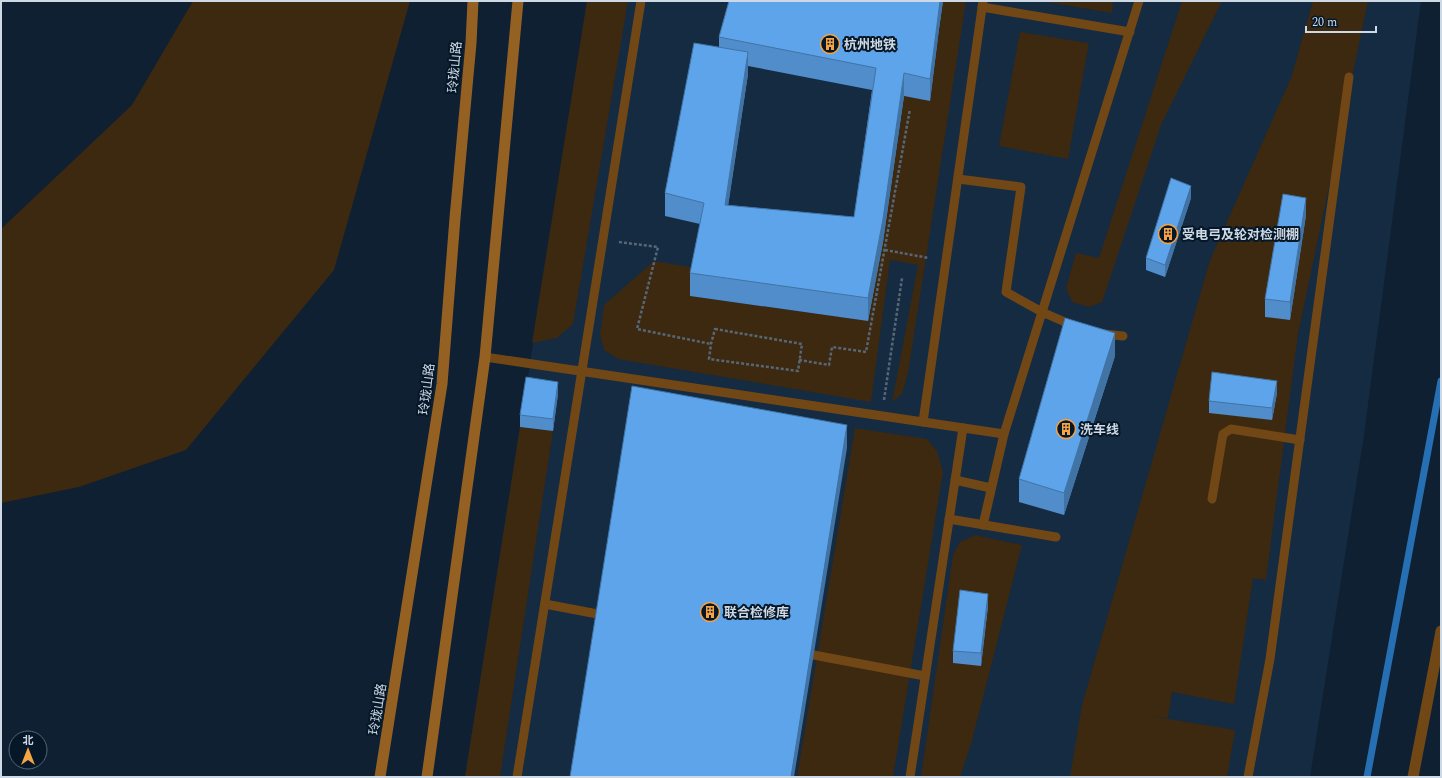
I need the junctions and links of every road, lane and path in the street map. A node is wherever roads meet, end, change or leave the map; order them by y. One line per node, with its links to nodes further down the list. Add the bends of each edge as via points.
1 (473, 1): 38 (main road, 玲珑山路, via 442,384)
2 (518, 1): 19 (main road)
3 (641, 1): 10 (lane)
4 (1139, 1): 6 (lane)
5 (982, 4): 6 (lane); 9 (lane)
6 (1130, 32): 14 (lane)
7 (1349, 77): 26 (lane)
8 (910, 109): 11 (path)
9 (958, 179): 12 (lane); 14 (lane, via 1021,187 1006,292)
10 (602, 240): 18 (path, via 658,247 637,329); 21 (lane)
11 (885, 250): 12 (path); 20 (path, via 866,352 832,347 829,366)
12 (946, 262): 23 (lane)
13 (902, 278): 22 (path)
14 (1042, 312): 15 (lane); 25 (lane)
15 (1080, 329)
16 (1093, 332): 17 (lane)
17 (1122, 336)
18 (711, 344): 20 (path, via 709,359 798,371); 20 (path, via 715,329 802,344)
19 (485, 357): 21 (lane); 39 (main road)
20 (799, 360)
21 (581, 372): 22 (lane); 33 (lane)
22 (882, 416): 23 (lane)
23 (923, 422): 24 (lane)
24 (963, 428): 25 (lane); 27 (lane)
25 (1004, 434): 28 (lane)
26 (1300, 440): 29 (lane, via 1231,429 1223,434); 42 (lane, via 1270,659)
27 (955, 480): 28 (lane); 30 (lane)
28 (991, 488): 31 (lane)
29 (1212, 499)
30 (949, 519): 31 (lane); 37 (lane)
31 (983, 525): 32 (lane)
32 (1056, 537)
33 (544, 604): 34 (lane); 40 (lane)
34 (614, 617)
35 (1441, 631): 43 (street)
36 (793, 651): 37 (lane)
37 (925, 676): 41 (lane)
38 (380, 777)
39 (427, 777)
40 (517, 777)
41 (910, 777)
42 (1248, 777)
43 (1413, 777)

